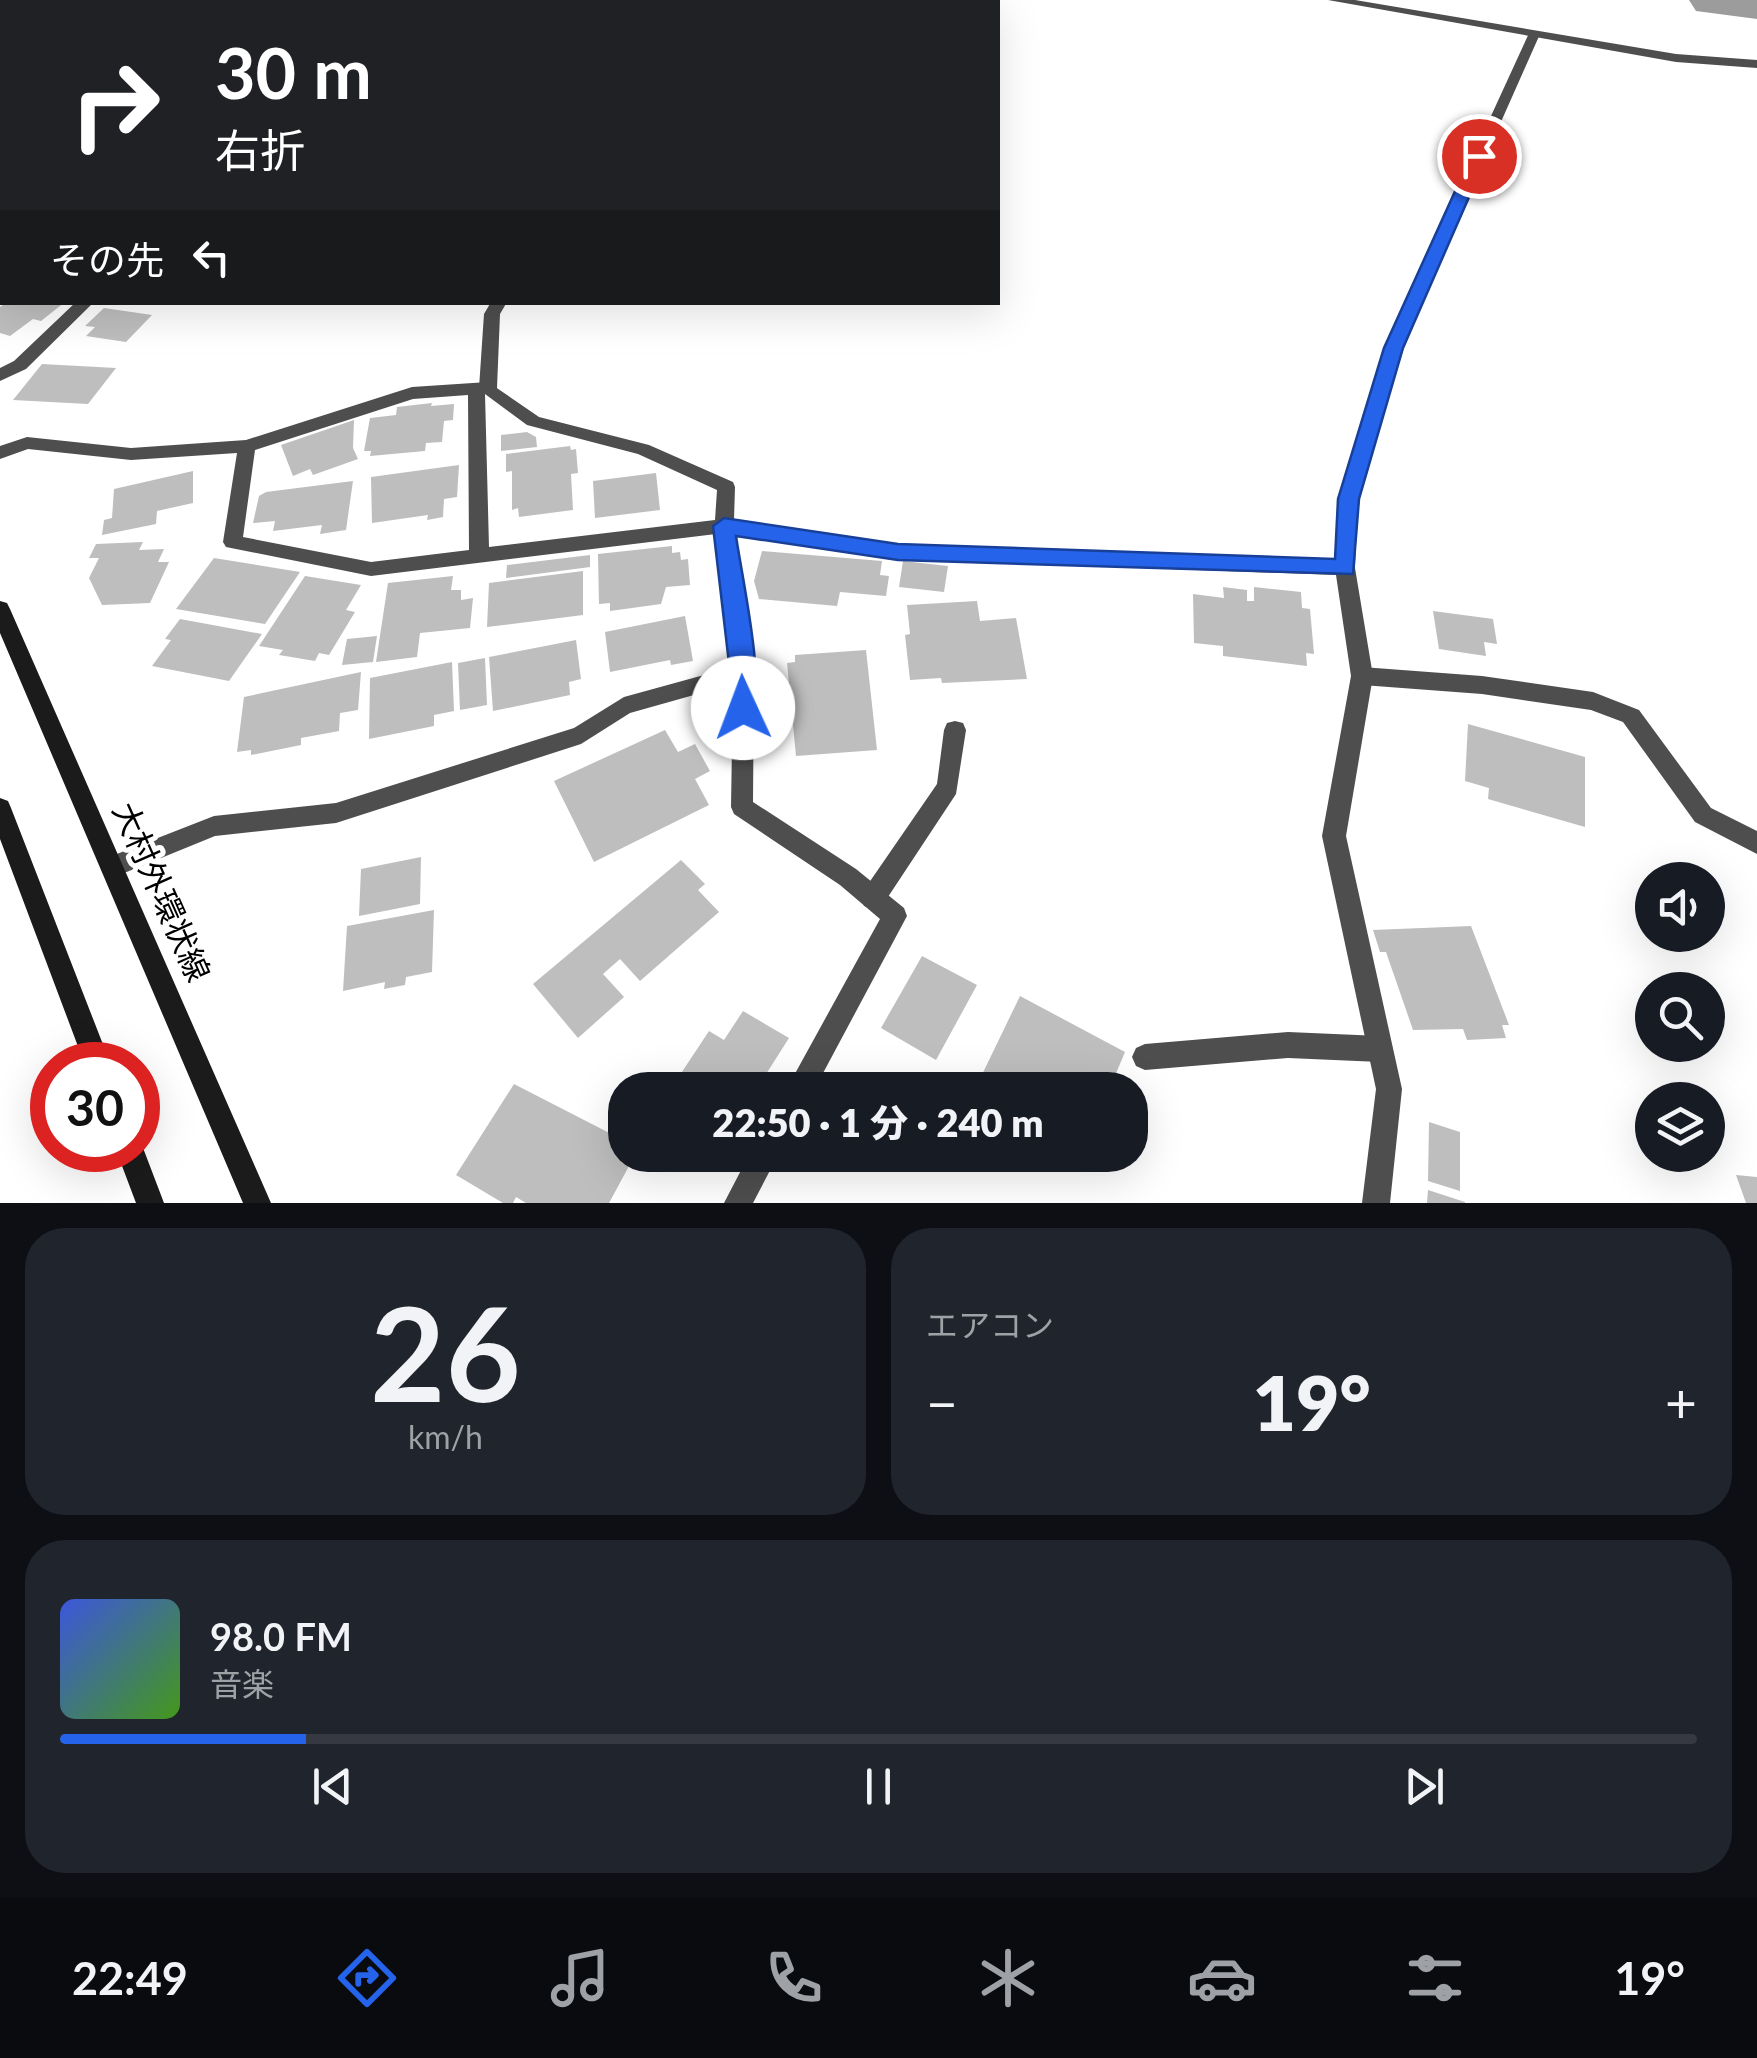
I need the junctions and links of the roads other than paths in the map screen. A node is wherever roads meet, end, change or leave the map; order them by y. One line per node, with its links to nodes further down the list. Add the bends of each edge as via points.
1 (1334, 0): 2 (street)
2 (1534, 34): 3 (street); 12 (street, via 1393,348 1348,499)
3 (1757, 64)
4 (83, 305): 6 (street, via 20,365)
5 (497, 305): 7 (street)
6 (0, 375)
7 (482, 388): 8 (street, via 412,394); 10 (street, via 533,421 643,449 726,487); 11 (street)
8 (247, 446): 9 (street, via 131,454 27,443); 11 (street, via 233,542 371,569)
9 (0, 453)
10 (724, 526): 11 (street); 12 (street, via 898,552); 14 (street)
11 (479, 554)
12 (1345, 568): 15 (street)
13 (0, 608): 19 (main road, 大村外環状線)
14 (744, 672): 19 (street, via 624,706 581,735 336,813 214,826); 20 (street, via 742,806)
15 (1362, 676): 18 (street, via 1592,701 1631,716 1703,814); 22 (street, via 1334,836)
16 (955, 730): 20 (street, via 948,787)
17 (0, 808): 21 (main road)
18 (1757, 843)
19 (112, 866): 28 (main road, 大村外環状線)
20 (873, 898): 24 (street, via 895,916)
21 (89, 1042)
22 (1380, 1049): 23 (street, via 1288,1045); 30 (street, via 1389,1089)
23 (1145, 1058)
24 (810, 1072)
25 (138, 1172): 27 (main road)
26 (755, 1172): 29 (street)
27 (150, 1203)
28 (257, 1203)
29 (738, 1203)
30 (1376, 1203)

